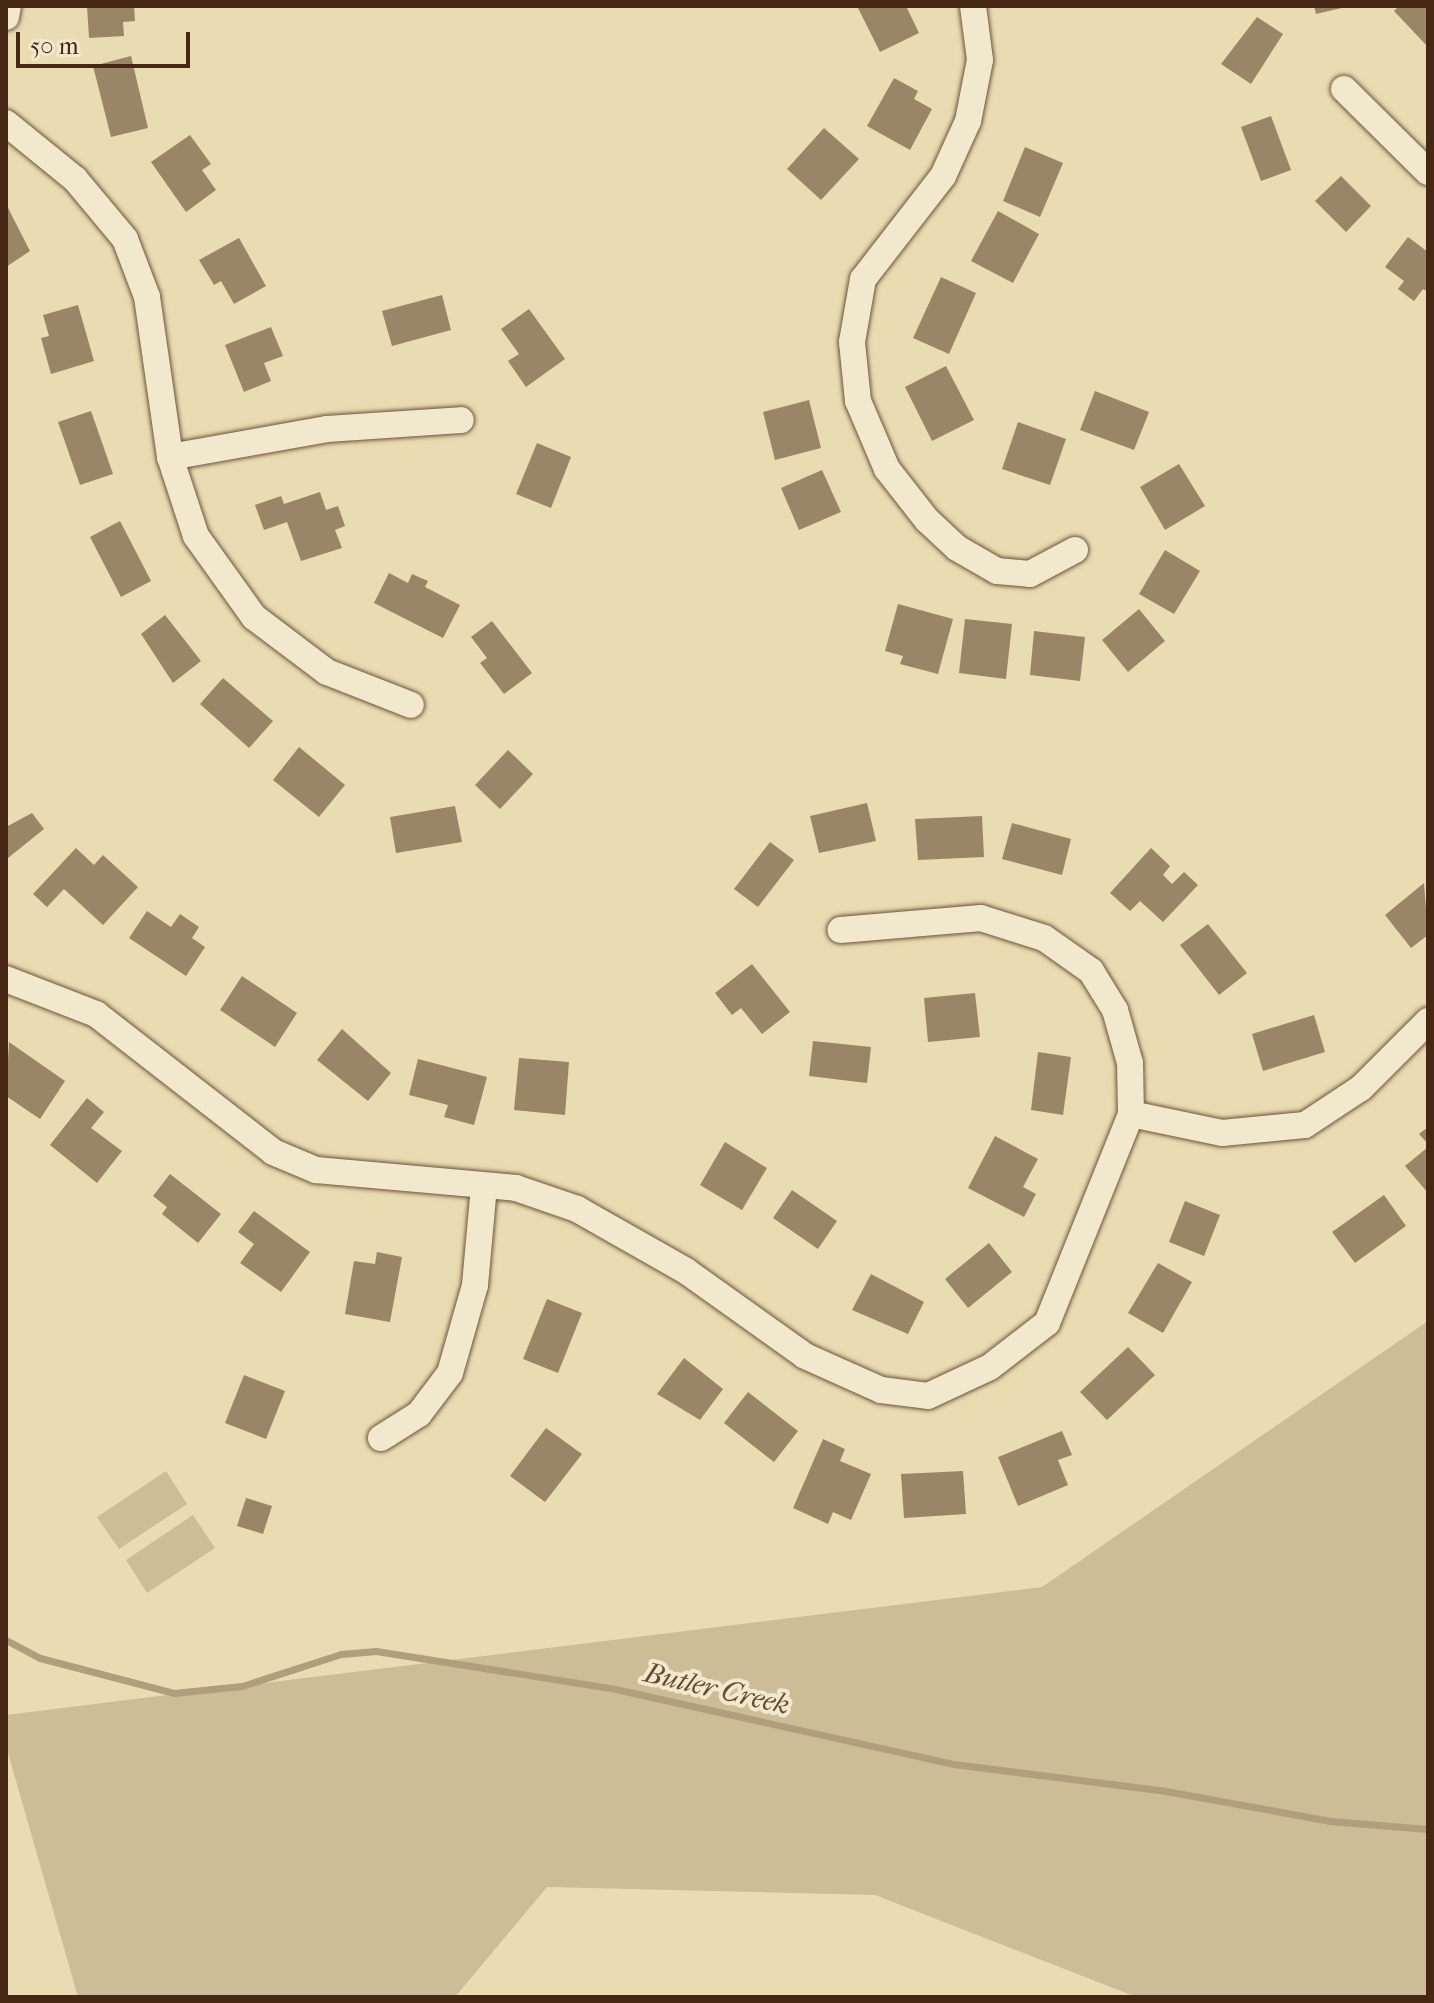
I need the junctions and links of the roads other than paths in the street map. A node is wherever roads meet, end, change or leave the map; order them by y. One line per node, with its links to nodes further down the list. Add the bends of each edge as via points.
1 (8, 6): 3 (street)
2 (973, 6): 9 (street, via 980,60 968,121 943,176 863,279 852,342 858,401 887,469 957,548 997,571 1030,574)
3 (6, 17)
4 (1344, 89): 6 (street)
5 (6, 123): 8 (street, via 75,179 125,239 147,297)
6 (1428, 172)
7 (461, 420): 8 (street, via 327,429)
8 (170, 457): 10 (street, via 196,536 254,617 327,672)
9 (1075, 550)
10 (411, 705)
11 (841, 930): 14 (street, via 981,918 1044,938 1091,971 1115,1010 1130,1063)
12 (6, 979): 15 (street, via 96,1014 273,1152 316,1170)
13 (1428, 1021): 14 (street, via 1361,1088 1305,1125 1222,1133)
14 (1131, 1114): 15 (street, via 1047,1323 990,1367 928,1396 881,1390 805,1356 686,1271 577,1209 516,1188)
15 (484, 1187): 16 (street, via 475,1285 450,1373 419,1414)
16 (381, 1438)

